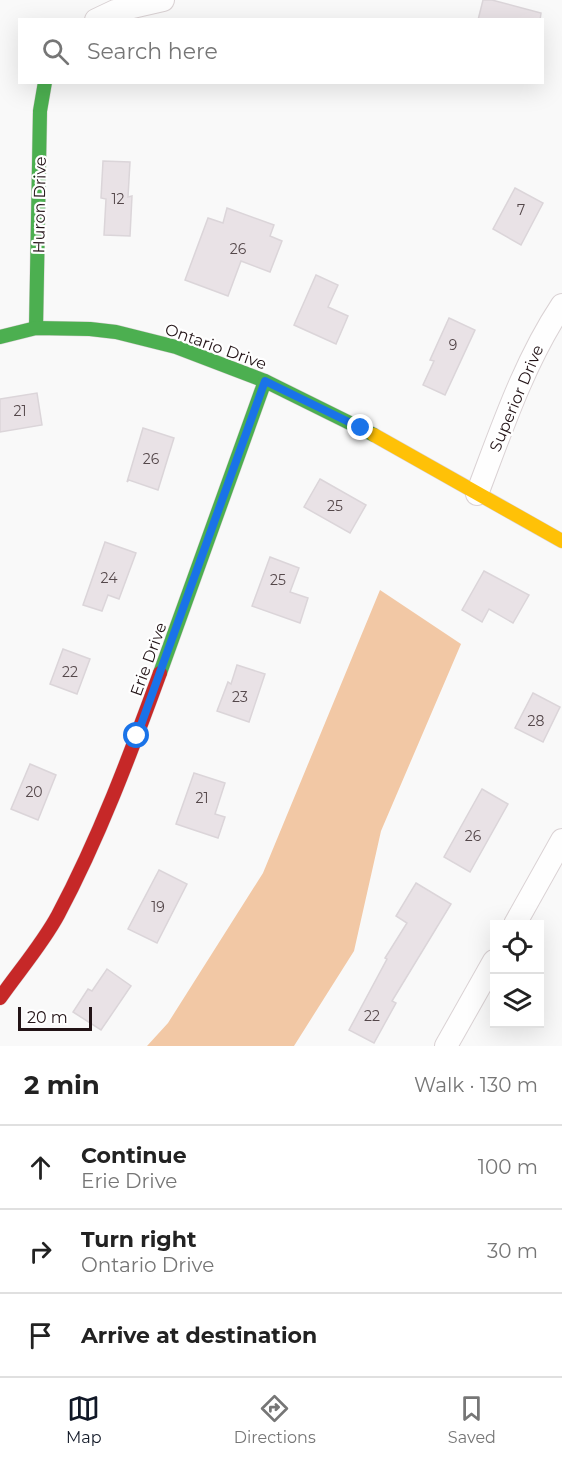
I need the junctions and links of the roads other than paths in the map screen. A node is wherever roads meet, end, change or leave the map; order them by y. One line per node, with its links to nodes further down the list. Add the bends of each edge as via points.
1 (163, 0): 2 (street)
2 (100, 18)
3 (45, 84): 5 (street, Huron Drive, via 40,111)
4 (562, 305): 8 (street, Superior Drive, via 510,407)
5 (36, 328): 6 (street, Ontario Drive); 7 (street, Ontario Drive, via 90,329 144,338)
6 (0, 337)
7 (265, 381): 8 (street, Ontario Drive, via 361,428); 13 (street, Erie Drive, via 137,736 97,834 57,917)
8 (477, 494): 9 (street, Ontario Drive)
9 (562, 541)
10 (562, 840): 11 (street)
11 (517, 920)
12 (490, 970): 14 (street)
13 (0, 998)
14 (446, 1046)

